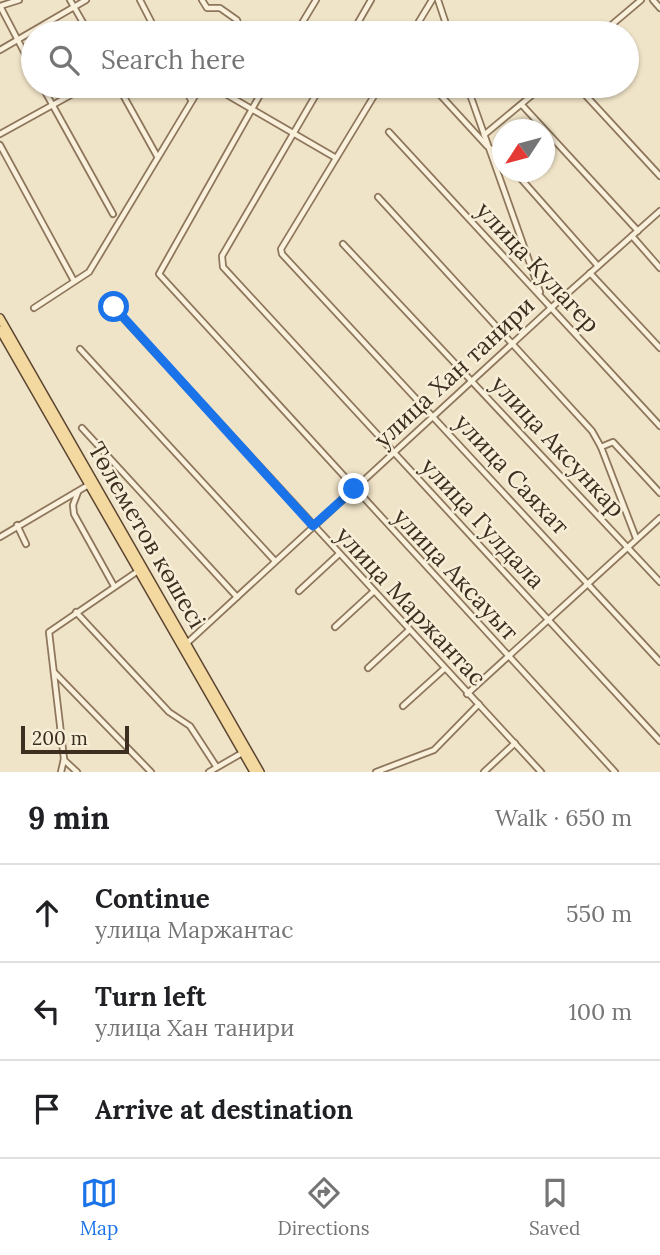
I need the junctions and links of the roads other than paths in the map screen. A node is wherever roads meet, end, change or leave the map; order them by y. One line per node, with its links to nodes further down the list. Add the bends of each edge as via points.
1 (19, 0): 23 (street, via 0,6)
2 (70, 0): 12 (street)
3 (86, 0): 12 (street)
4 (140, 0): 16 (street)
5 (202, 0): 17 (street, via 207,8 219,8)
6 (316, 0): 18 (street)
7 (371, 0): 19 (street)
8 (432, 0): 20 (street)
9 (438, 0): 21 (street)
10 (641, 0): 22 (street)
11 (653, 0): 13 (street)
12 (74, 7): 14 (street); 15 (street)
13 (660, 8)
14 (50, 21)
15 (82, 21)
16 (151, 21)
17 (237, 21)
18 (303, 21)
19 (359, 21)
20 (419, 21)
21 (445, 21)
22 (616, 21)
23 (19, 39): 24 (street); 25 (street)
24 (21, 43)
25 (0, 50)
26 (48, 98): 39 (street)
27 (66, 98): 39 (street)
28 (125, 98): 48 (street)
29 (233, 98): 40 (street)
30 (257, 98): 40 (street)
31 (314, 98): 42 (street)
32 (373, 98): 49 (street)
33 (443, 98): 46 (street)
34 (471, 98): 44 (street)
35 (530, 98): 38 (street)
36 (588, 98): 50 (street)
37 (191, 100): 48 (street)
38 (523, 105): 44 (street); 55 (street)
39 (52, 106): 43 (street); 54 (street)
40 (251, 108): 42 (street); 78 (street, улица Аксауыт, via 159,274)
41 (389, 132): 62 (street, улица Кулагер)
42 (293, 133): 49 (street); 76 (street, улица Гулдала, via 222,256 223,267)
43 (0, 134)
44 (484, 135): 46 (street)
45 (0, 145): 61 (street)
46 (486, 146): 47 (street); 62 (street)
47 (492, 150)
48 (157, 157): 61 (street, via 89,272)
49 (336, 158): 72 (street, улица Саяхат, via 281,249)
50 (660, 176)
51 (524, 182): 58 (street)
52 (378, 197): 68 (street)
53 (660, 211): 55 (street, улица Хан танири)
54 (113, 214)
55 (638, 231): 56 (street, улица Хан танири)
56 (632, 236): 58 (street, улица Хан танири); 59 (street)
57 (342, 244): 71 (street, улица Аксункар)
58 (598, 266): 60 (street, улица Хан танири)
59 (660, 268)
60 (590, 273): 64 (street, улица Хан танири); 69 (street)
61 (75, 281): 65 (street)
62 (541, 296): 64 (street, улица Кулагер)
63 (114, 307): 83 (street, улица Маржантас)
64 (551, 307): 68 (street, улица Хан танири); 73 (street, улица Кулагер)
65 (34, 308)
66 (0, 318): 77 (main road, Төлеметов көшесі)
67 (0, 330): 77 (main road, Төлеметов көшесі)
68 (511, 344): 71 (street, улица Хан танири); 75 (street, via 592,431)
69 (660, 348)
70 (80, 349): 89 (street)
71 (472, 380): 72 (street, улица Хан танири); 87 (street, улица Аксункар)
72 (434, 415): 76 (street, улица Хан танири); 92 (street, улица Саяхат)
73 (660, 426)
74 (82, 428): 96 (street)
75 (601, 447): 80 (street, via 613,442); 85 (street)
76 (393, 452): 78 (street, улица Хан танири); 98 (street, улица Гулдала)
77 (91, 484): 79 (street); 90 (main road, Төлеметов көшесі); 101 (main road, Төлеметов көшесі)
78 (354, 489): 83 (street, улица Хан танири); 102 (street, улица Аксауыт)
79 (78, 491): 82 (street); 93 (street, via 74,513)
80 (660, 493)
81 (660, 518): 85 (street)
82 (17, 525): 84 (street); 86 (street)
83 (313, 526): 88 (street, улица Маржантас); 89 (street, улица Хан танири)
84 (0, 537)
85 (636, 538): 87 (street)
86 (26, 544)
87 (628, 546): 91 (street, улица Аксункар); 92 (street)
88 (339, 554): 94 (street); 95 (street, улица Маржантас)
89 (275, 561): 96 (street, улица Хан танири)
90 (138, 571): 93 (street); 101 (main road, Төлеметов көшесі)
91 (660, 582)
92 (587, 583): 98 (street); 103 (street, улица Саяхат)
93 (114, 586): 97 (street)
94 (299, 591)
95 (373, 592): 99 (street); 100 (street, улица Маржантас)
96 (237, 597): 101 (street, улица Хан танири)
97 (76, 612): 106 (street, via 49,632); 114 (street, via 169,712 192,728)
98 (548, 619): 102 (street); 110 (street, улица Гулдала)
99 (335, 627)
100 (408, 631): 104 (street); 105 (street, улица Маржантас)
101 (185, 645): 112 (main road, Төлеметов көшесі); 120 (main road, Төлеметов көшесі)
102 (508, 656): 107 (street); 124 (street, улица Аксауыт)
103 (660, 662)
104 (368, 668)
105 (444, 669): 107 (street, улица Маржантас); 109 (street)
106 (54, 672): 113 (street); 117 (street)
107 (467, 694): 108 (street, улица Маржантас)
108 (479, 704): 111 (street, улица Маржантас); 121 (street, via 434,750)
109 (403, 706)
110 (660, 741)
111 (515, 743): 122 (street); 123 (street, улица Маржантас)
112 (242, 753): 114 (street); 119 (main road, Төлеметов көшесі)
113 (64, 759): 115 (street); 116 (street)
114 (216, 766): 118 (street)
115 (61, 772)
116 (77, 772)
117 (150, 772)
118 (209, 772)
119 (254, 772)
120 (260, 772)
121 (376, 772)
122 (484, 772)
123 (541, 772)
124 (615, 772)

